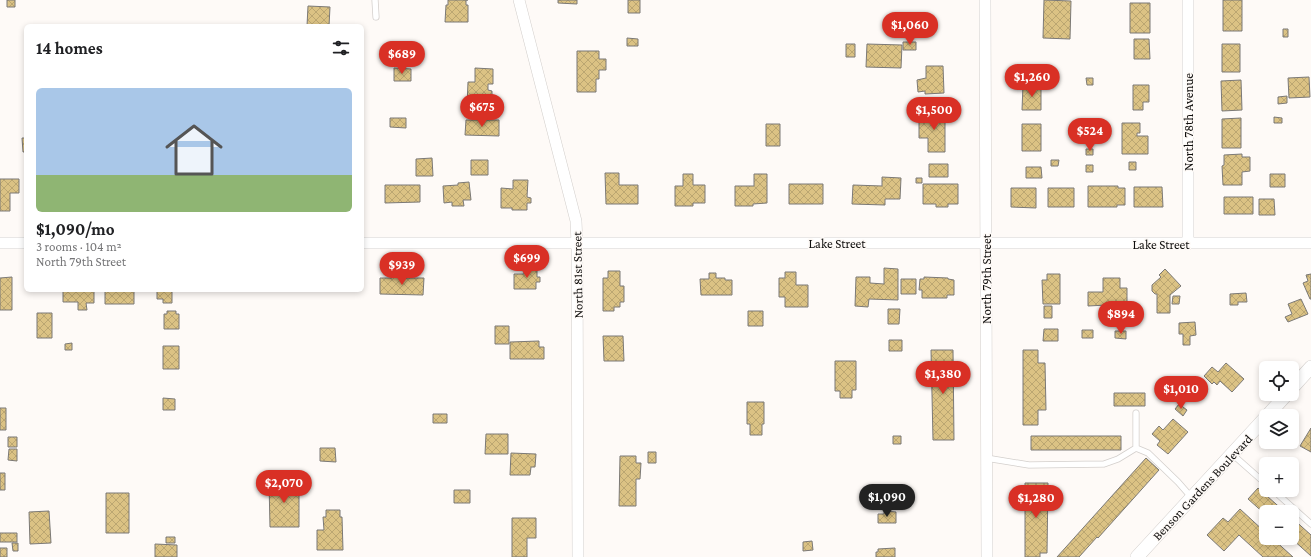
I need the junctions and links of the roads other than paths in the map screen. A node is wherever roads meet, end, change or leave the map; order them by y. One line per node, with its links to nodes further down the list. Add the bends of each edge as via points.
1 (375, 0): 5 (lane)
2 (519, 0): 9 (street, North 81st Street, via 576,221)
3 (985, 0): 11 (street, North 79th Street)
4 (1188, 0): 12 (street, North 78th Avenue)
5 (376, 17)
6 (0, 243): 7 (street)
7 (24, 243)
8 (364, 243): 9 (street, Lake Street)
9 (577, 243): 11 (street, Lake Street); 26 (street, North 81st Street)
10 (1311, 243): 12 (street, Lake Street)
11 (986, 244): 12 (street, Lake Street); 21 (street, North 79th Street)
12 (1188, 244)
13 (1311, 367): 14 (street)
14 (1299, 380)
15 (1280, 401): 16 (street, Benson Gardens Boulevard)
16 (1273, 409)
17 (1136, 413): 19 (lane)
18 (1259, 424): 20 (street, Benson Gardens Boulevard)
19 (1136, 448): 21 (lane, via 1104,464 1029,465); 24 (lane, via 1148,453)
20 (1232, 454): 22 (lane); 24 (street, Benson Gardens Boulevard)
21 (986, 458): 27 (street, North 79th Street)
22 (1259, 478)
23 (1280, 497): 25 (lane)
24 (1192, 498): 28 (street, Benson Gardens Boulevard)
25 (1311, 524)
26 (578, 557)
27 (986, 557)
28 (1137, 557)

